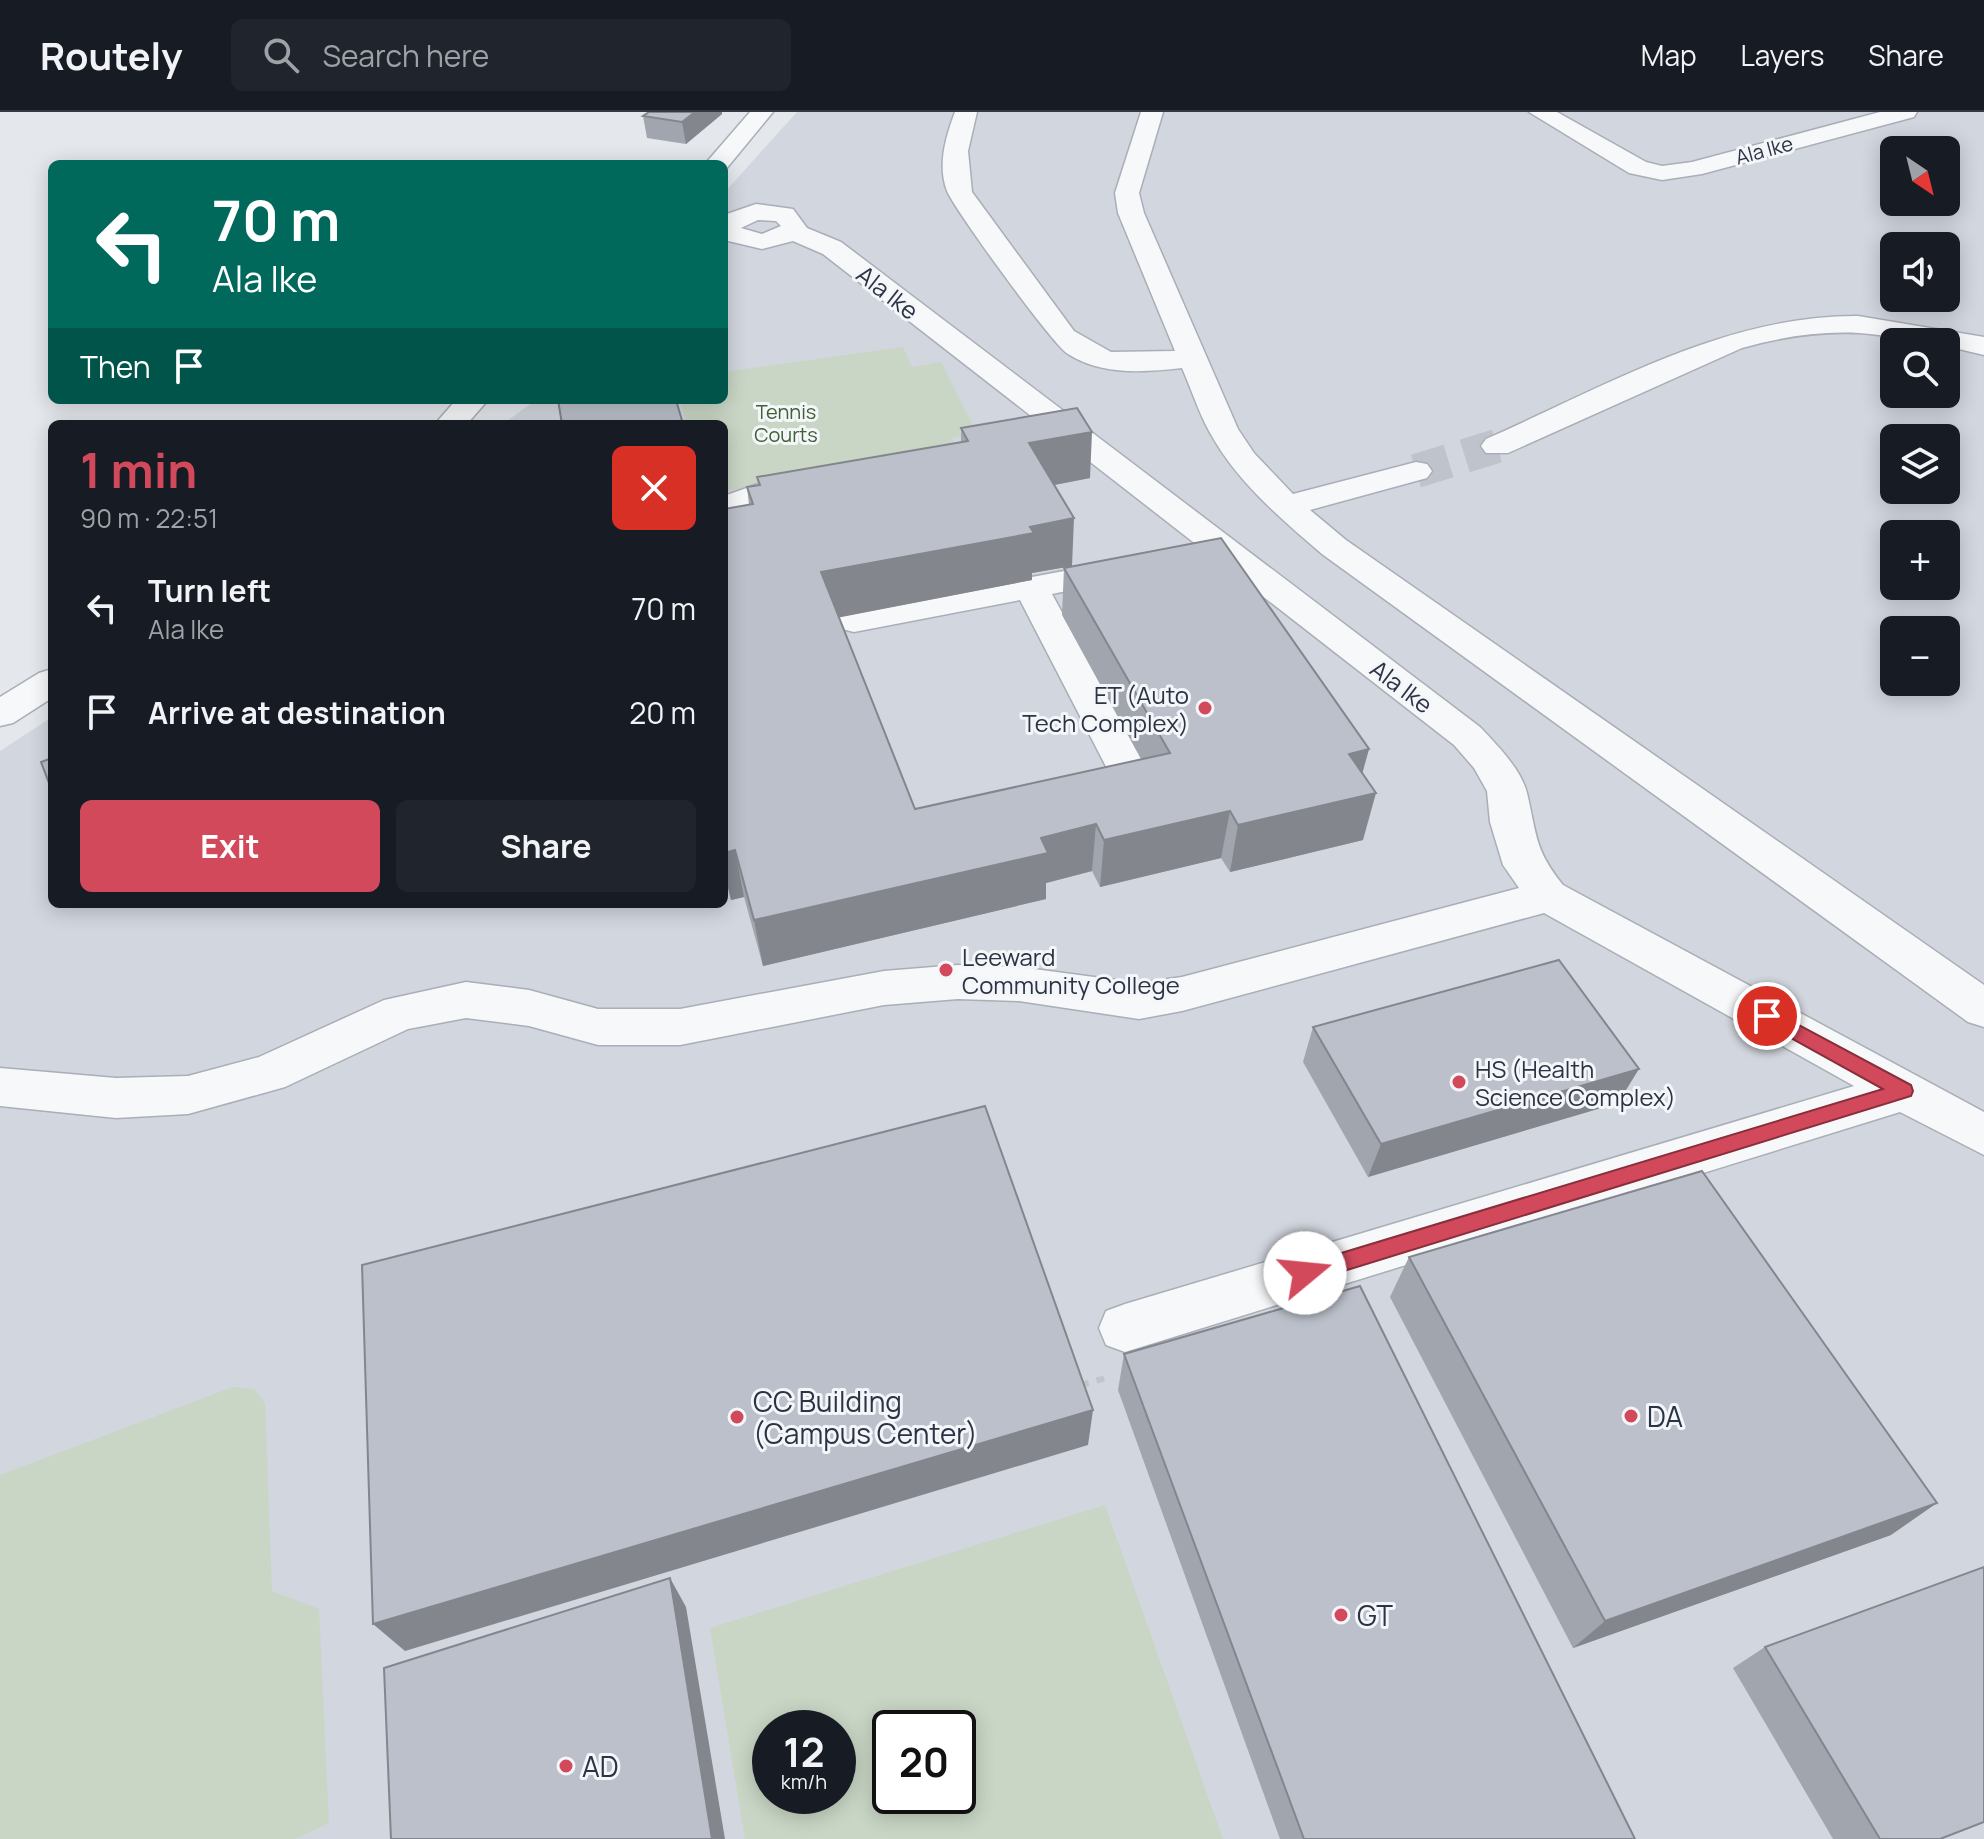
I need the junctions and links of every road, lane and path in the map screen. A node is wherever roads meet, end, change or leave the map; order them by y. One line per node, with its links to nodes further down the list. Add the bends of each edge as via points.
1 (762, 112): 6 (street)
2 (966, 112): 9 (street, via 954,146 960,192 1064,337 1103,361)
3 (1152, 112): 9 (street, via 1127,193)
4 (1540, 112): 5 (street, Ala Ike, via 1638,168 1662,173)
5 (1906, 112)
6 (720, 160)
7 (791, 231): 17 (street, Ala Ike, via 832,248 1061,441)
8 (1984, 346): 12 (street, via 1866,323 1772,329)
9 (1191, 358): 16 (street, via 1242,459)
10 (469, 404): 11 (street)
11 (454, 420)
12 (1497, 446)
13 (1416, 471): 16 (street)
14 (831, 481): 15 (street)
15 (728, 505)
16 (1286, 506): 24 (street, via 1334,547)
17 (1223, 550): 18 (street); 23 (street, Ala Ike, via 1467,736 1507,791 1510,822 1524,865)
18 (1031, 587): 19 (street); 22 (street)
19 (854, 621)
20 (48, 684): 21 (street)
21 (0, 714)
22 (1134, 782)
23 (1548, 896): 25 (street, via 1139,1001 1019,984 958,982 884,988 680,1027 598,1027 529,1008 466,1000 400,1013 269,1074 188,1095 116,1098); 26 (street, Ala Ike)
24 (1984, 1009)
25 (0, 1087)
26 (1904, 1091): 27 (street, Ala Ike); 28 (street)
27 (1984, 1135)
28 (1125, 1328)

